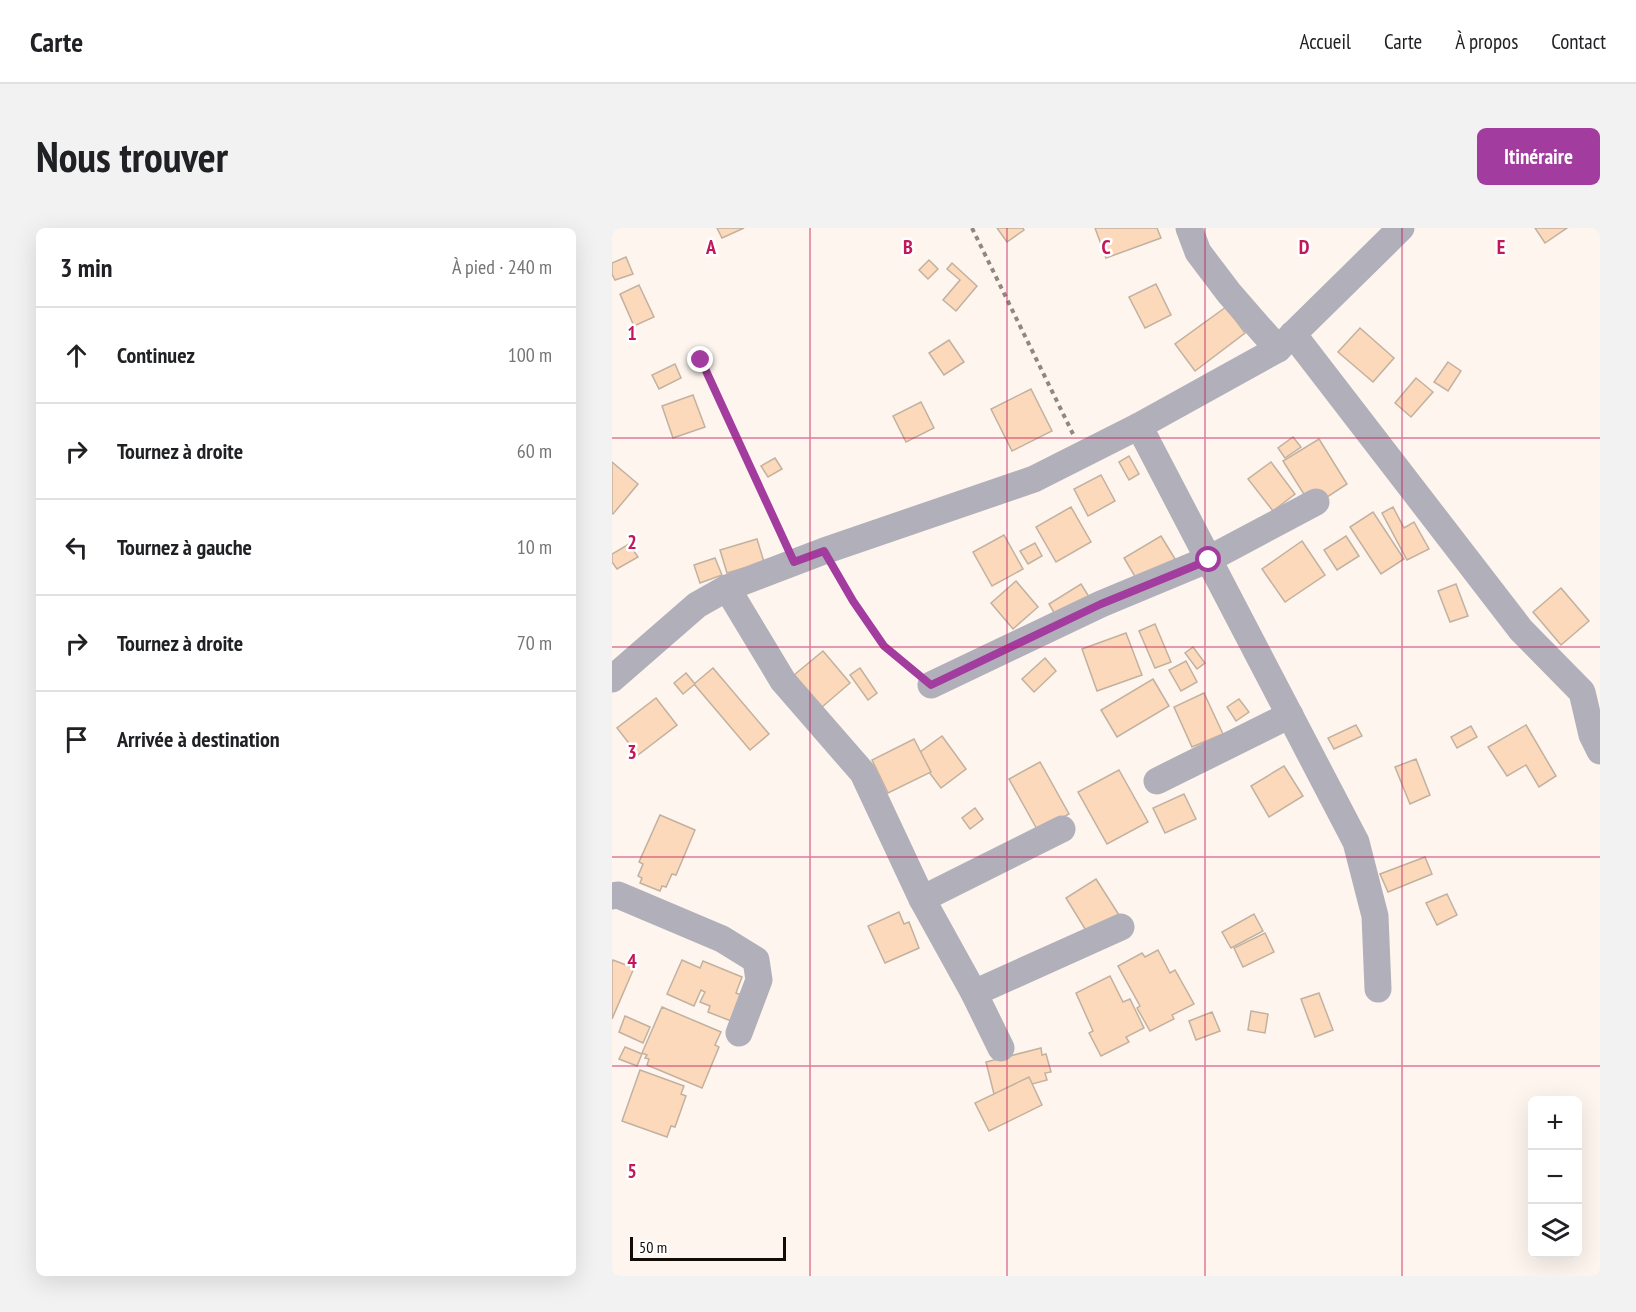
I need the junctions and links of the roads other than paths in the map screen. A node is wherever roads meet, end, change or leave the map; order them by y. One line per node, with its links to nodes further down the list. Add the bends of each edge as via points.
1 (1189, 228): 3 (street, via 1198,252 1229,293)
2 (1401, 228): 3 (street)
3 (1285, 342): 4 (street); 11 (street, via 1521,630 1582,692)
4 (1139, 426): 6 (street); 7 (street, via 1034,478)
5 (1316, 502): 6 (street)
6 (1209, 560): 9 (street, via 1101,604); 10 (street)
7 (727, 588): 8 (street, via 697,605); 15 (street, via 783,681 863,773)
8 (617, 665)
9 (931, 685)
10 (1290, 715): 12 (street); 17 (street, via 1356,842 1375,916)
11 (1600, 751)
12 (1157, 781)
13 (1062, 829): 15 (street)
14 (612, 896): 19 (street, via 618,895 722,939 756,960 759,980)
15 (922, 899): 18 (street)
16 (1121, 927): 18 (street)
17 (1378, 989)
18 (974, 993): 20 (street)
19 (739, 1033)
20 (1001, 1048)

